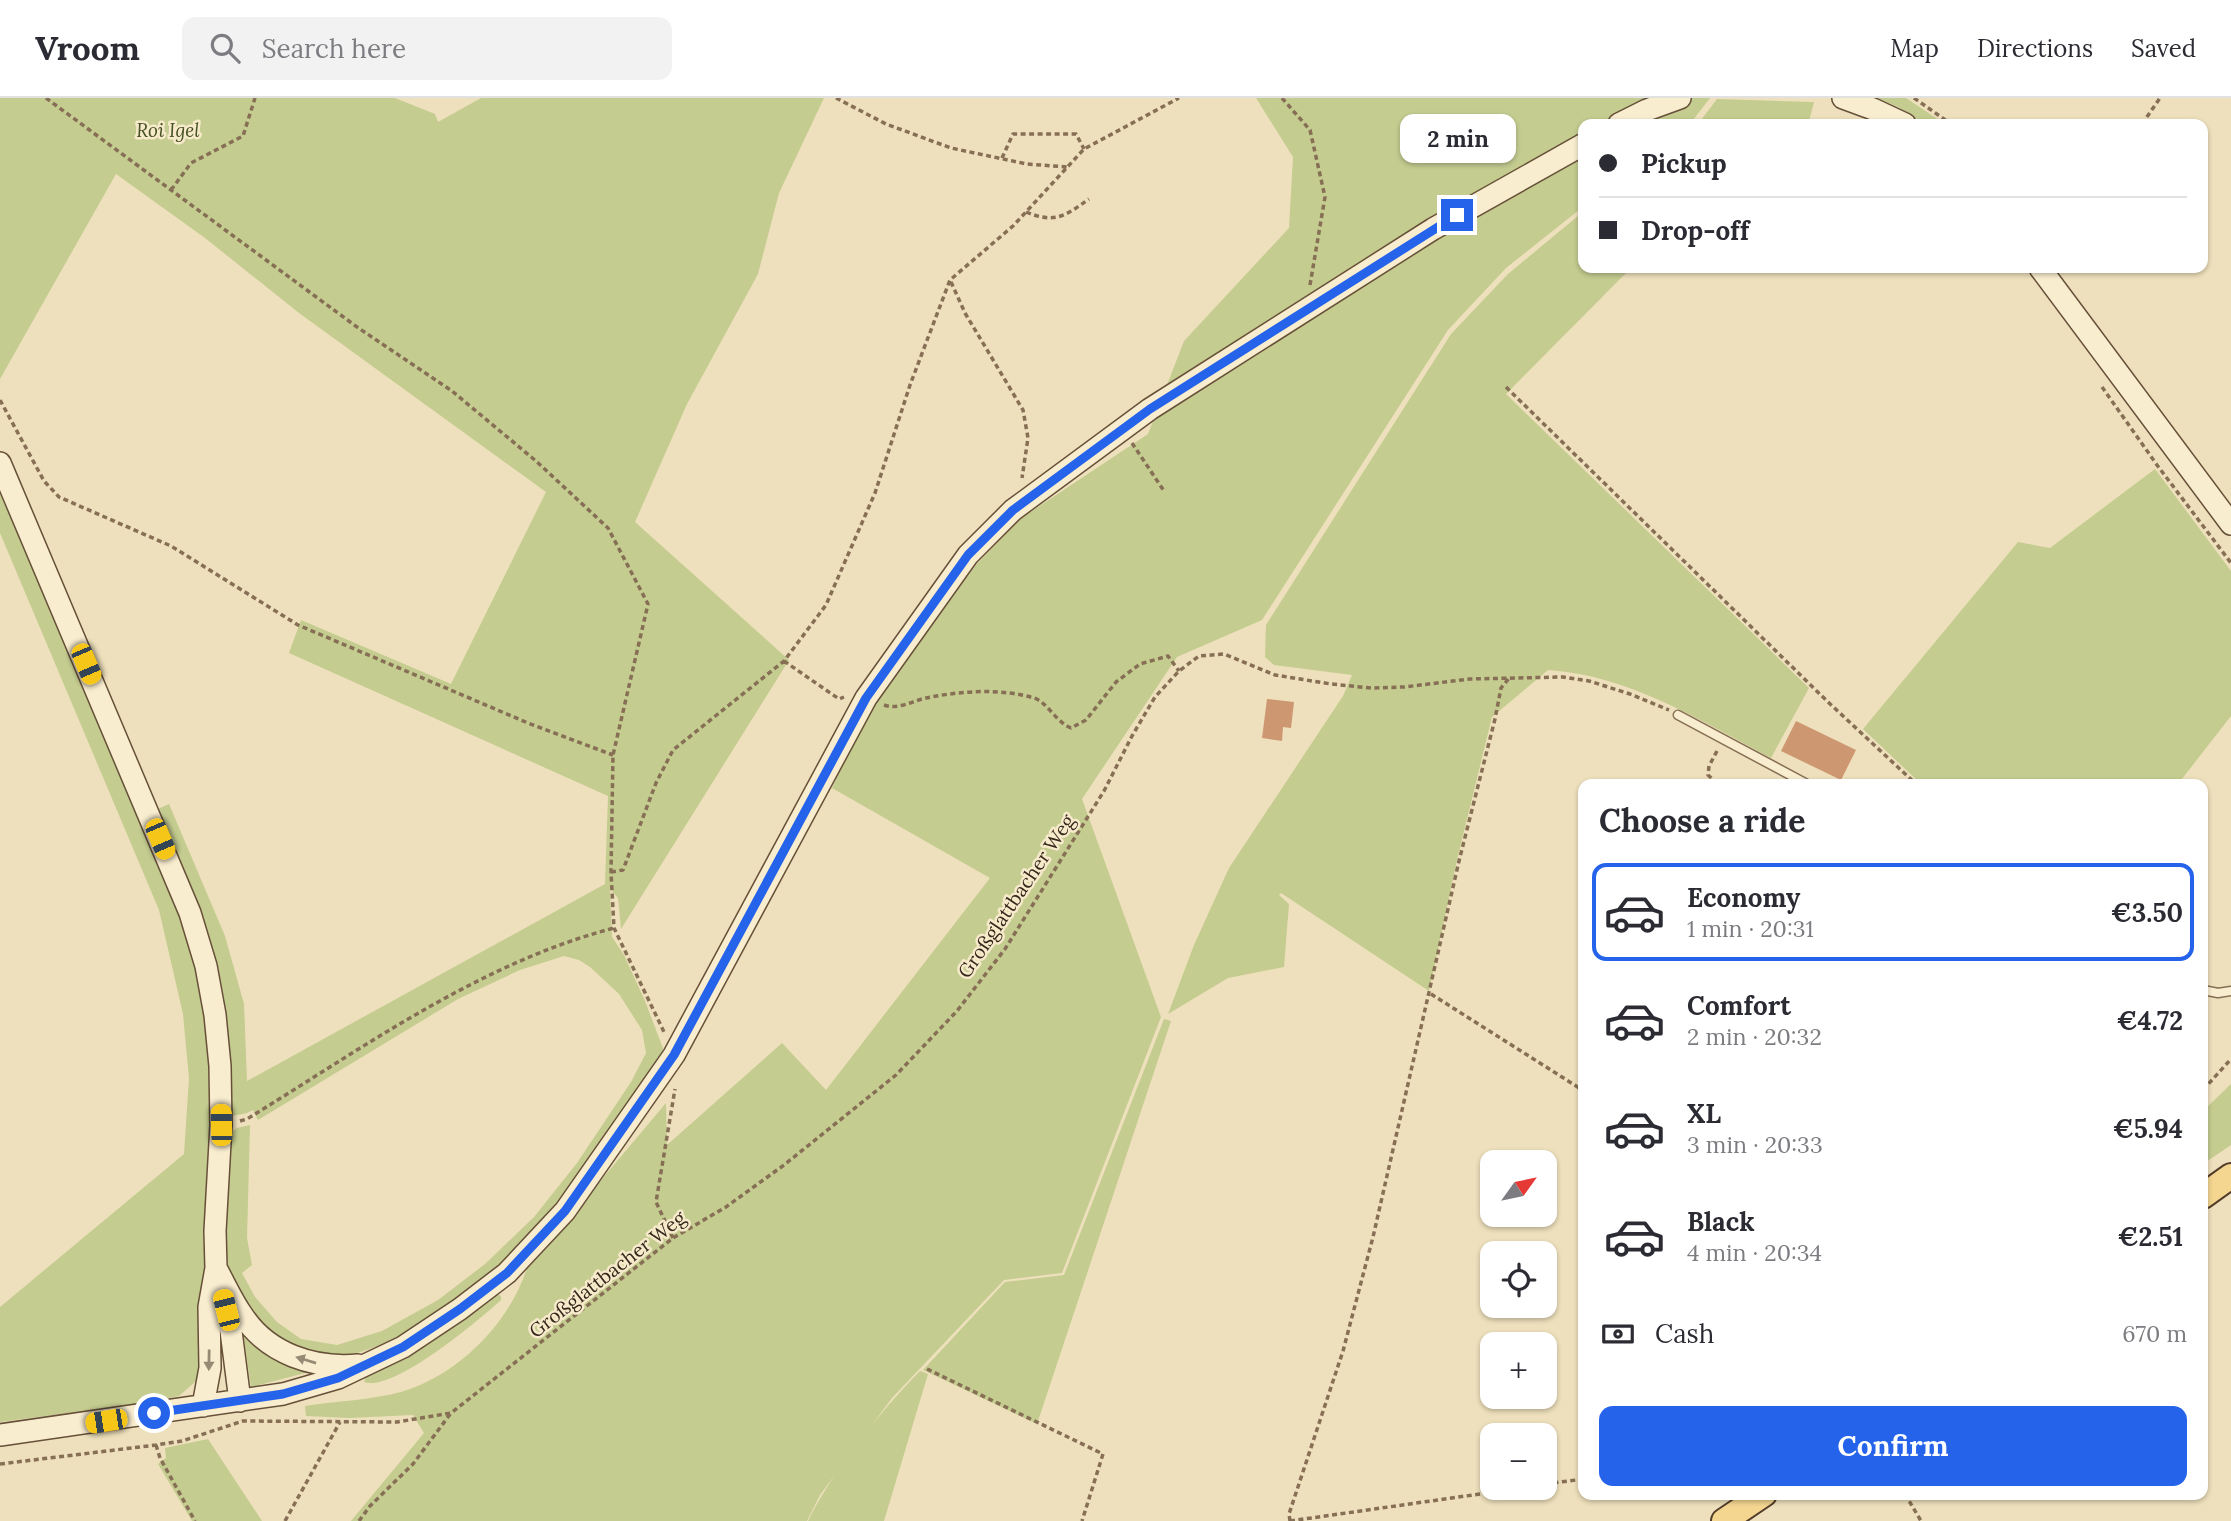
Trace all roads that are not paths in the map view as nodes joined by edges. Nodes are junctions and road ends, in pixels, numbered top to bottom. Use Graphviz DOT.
graph roads {
  1 [pos="1680,98"];
  2 [pos="1843,98"];
  3 [pos="1629,119"];
  4 [pos="1894,119"];
  5 [pos="1578,147"];
  6 [pos="2044,273"];
  7 [pos="0,463"];
  8 [pos="2231,524"];
  9 [pos="1678,715"];
  10 [pos="1798,779"];
  11 [pos="2208,991"];
  12 [pos="2231,991"];
  13 [pos="2231,1177"];
  14 [pos="2208,1193"];
  15 [pos="216,1268"];
  16 [pos="373,1363"];
  17 [pos="203,1406"];
  18 [pos="242,1411"];
  19 [pos="0,1435"];
  20 [pos="1755,1500"];
  21 [pos="1724,1521"];
  1 -- 3 [label="main road"];
  2 -- 4 [label="main road"];
  5 -- 16 [label="main road"];
  6 -- 8 [label="main road"];
  7 -- 15 [label="main road"];
  9 -- 10 [label="lane"];
  11 -- 12 [label="lane"];
  13 -- 14 [label="main road"];
  16 -- 15 [label="main road, one-way"];
  15 -- 17 [label="main road, one-way"];
  15 -- 18 [label="main road"];
  16 -- 18 [label="main road"];
  17 -- 18 [label="main road"];
  17 -- 19 [label="main road"];
  20 -- 21 [label="main road"];
}
